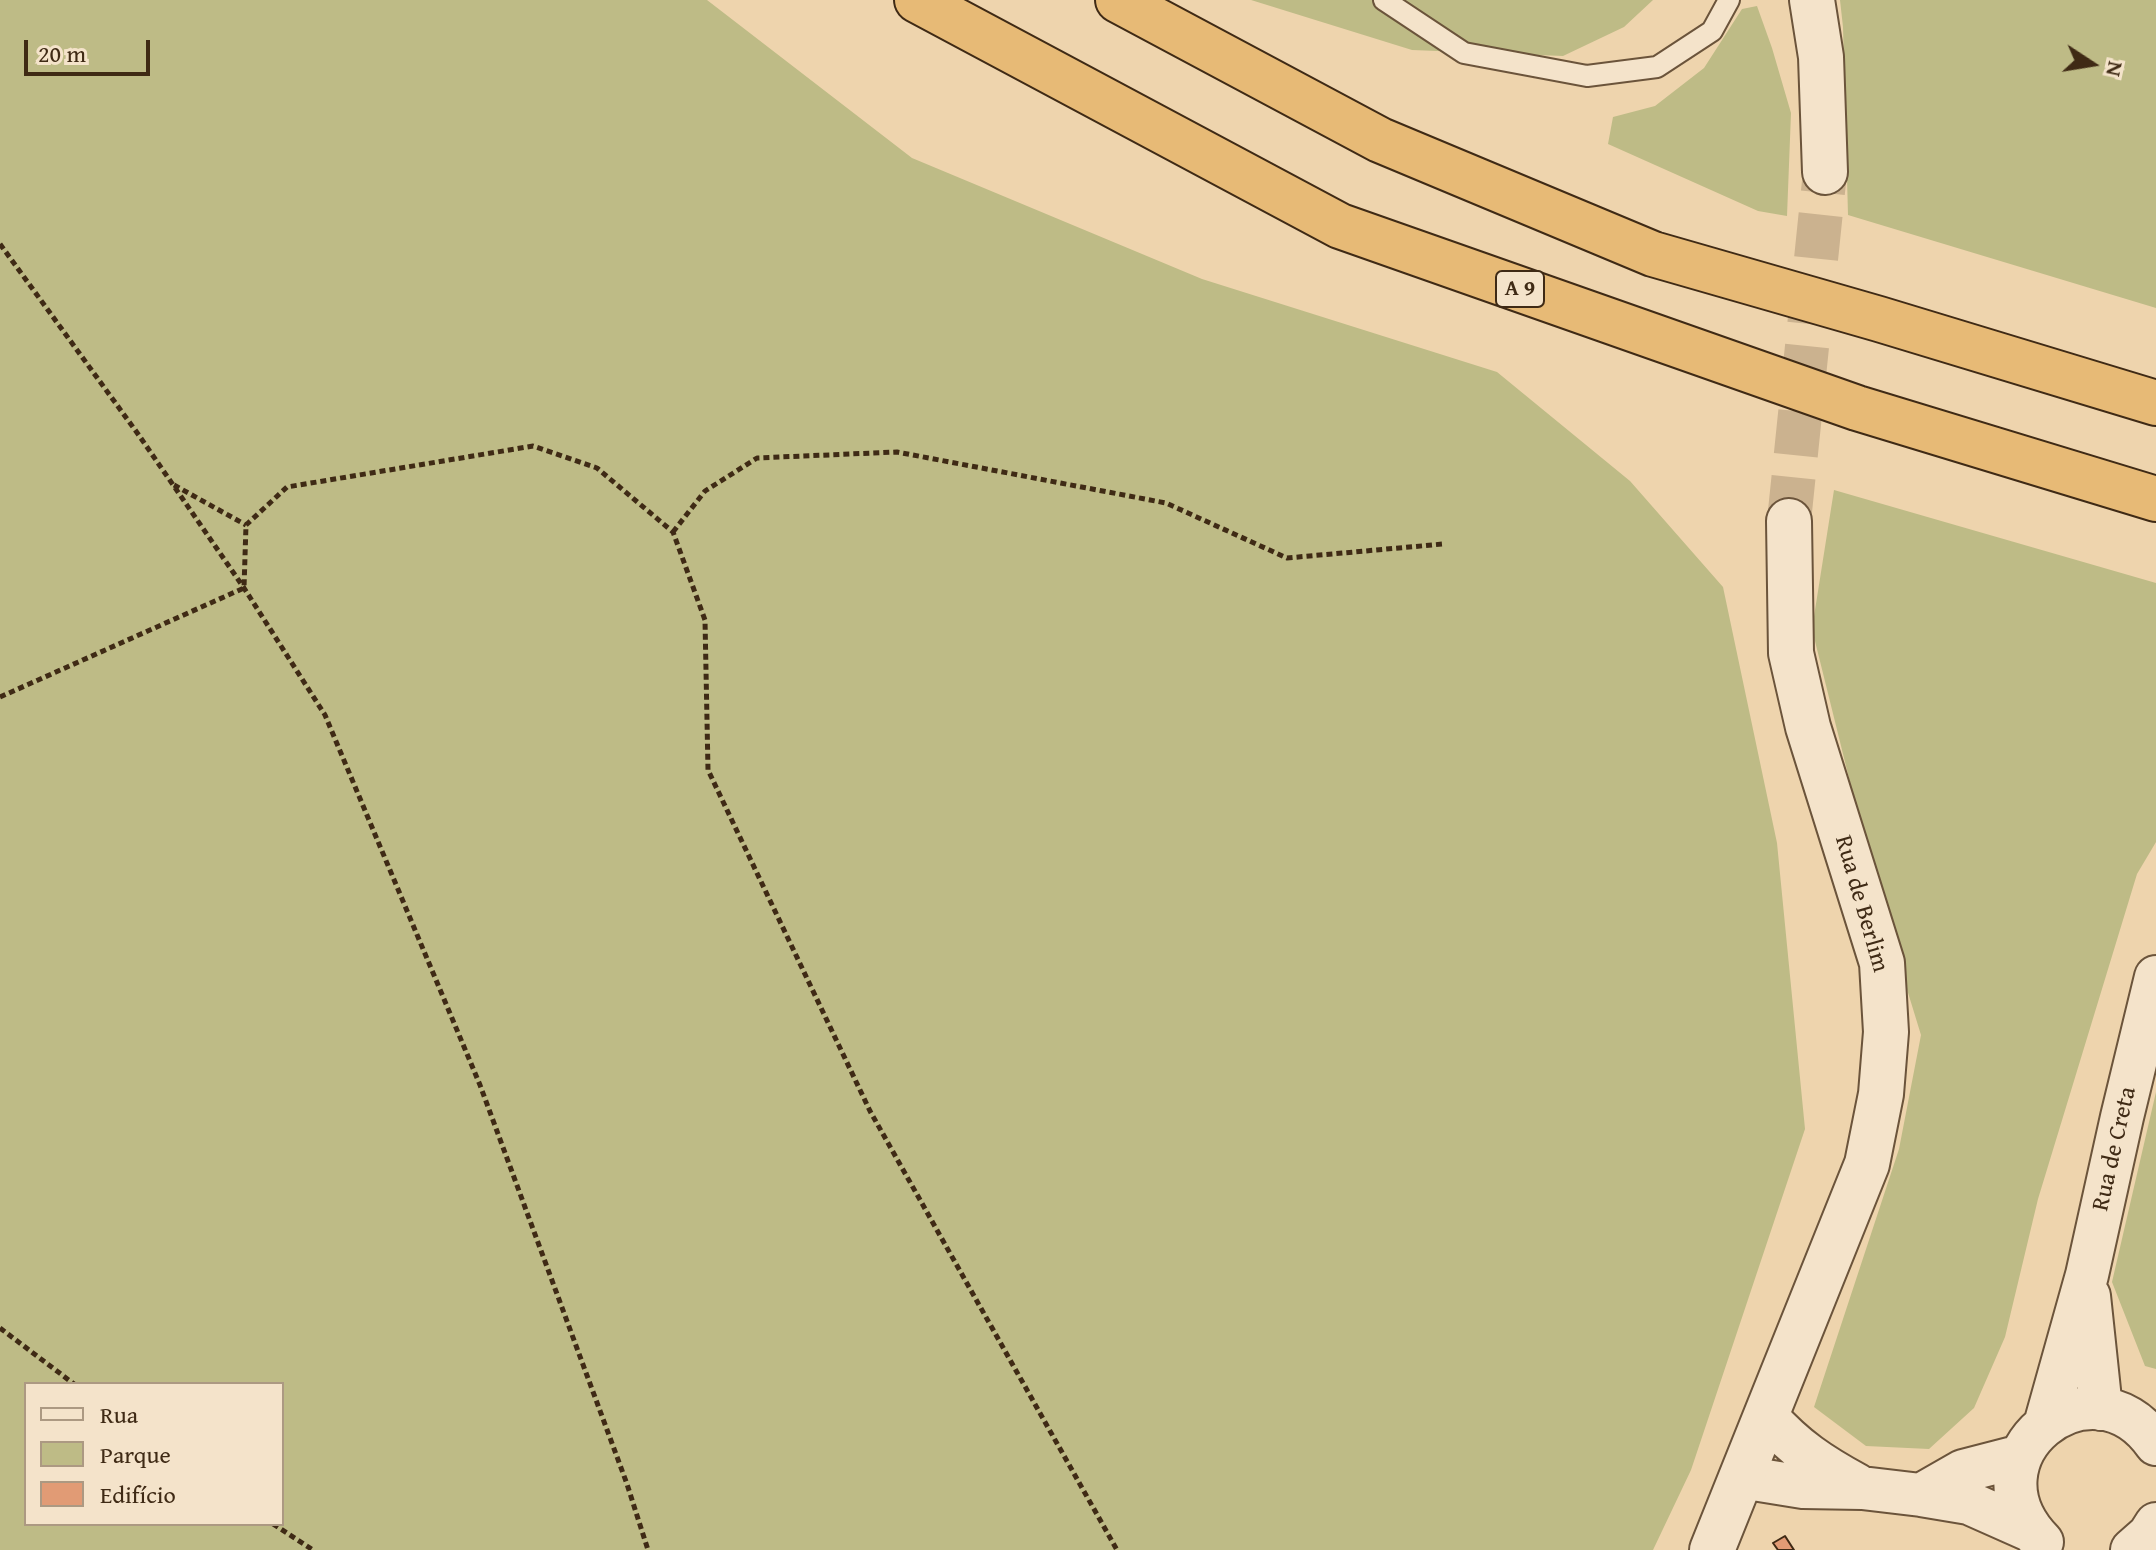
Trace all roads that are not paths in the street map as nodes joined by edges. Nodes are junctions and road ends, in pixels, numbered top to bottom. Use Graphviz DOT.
graph roads {
  1 [pos="917,0"];
  2 [pos="1118,0"];
  3 [pos="1384,0"];
  4 [pos="1729,0"];
  5 [pos="1812,0"];
  6 [pos="1825,172"];
  7 [pos="2156,403"];
  8 [pos="2156,499"];
  9 [pos="1789,521"];
  10 [pos="2156,977"];
  11 [pos="2087,1275"];
  12 [pos="2101,1409"];
  13 [pos="1767,1417"];
  14 [pos="2153,1435"];
  15 [pos="2033,1440"];
  16 [pos="1741,1477"];
  17 [pos="1862,1488"];
  18 [pos="1921,1495"];
  19 [pos="2156,1524"];
  20 [pos="2042,1541"];
  21 [pos="1712,1550"];
  22 [pos="2132,1550"];
  1 -- 8 [label="highway, A 9"];
  2 -- 7 [label="highway"];
  3 -- 4 [label="lane"];
  5 -- 6 [label="street"];
  9 -- 13 [label="street, Rua de Berlim"];
  10 -- 11 [label="street, Rua de Creta"];
  11 -- 12 [label="street, Rua de Creta"];
  11 -- 15 [label="street, Rua de Creta"];
  12 -- 14 [label="street"];
  12 -- 15 [label="street"];
  13 -- 16 [label="street, Rua de Berlim"];
  13 -- 17 [label="street"];
  15 -- 18 [label="street"];
  15 -- 20 [label="street, Rua de Creta"];
  16 -- 17 [label="street"];
  16 -- 21 [label="street, Rua de Berlim"];
  17 -- 18 [label="street"];
  18 -- 20 [label="street"];
  19 -- 22 [label="street"];
}
